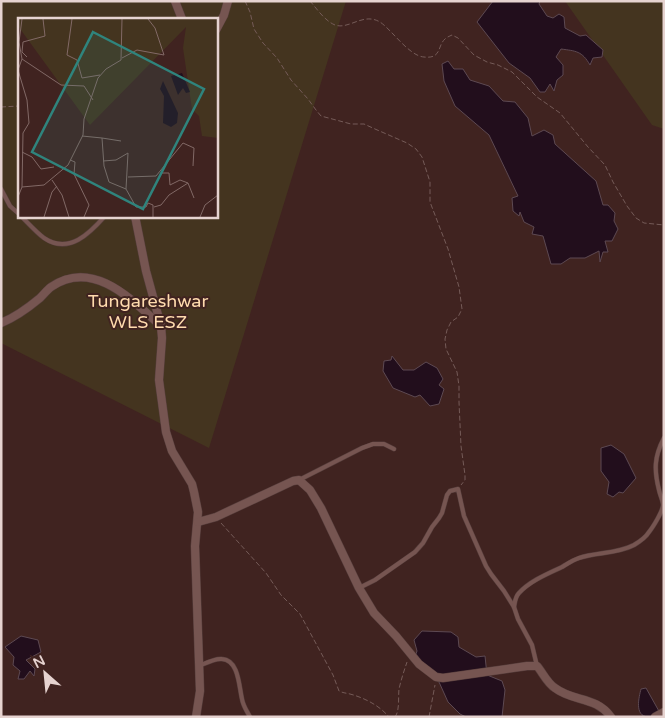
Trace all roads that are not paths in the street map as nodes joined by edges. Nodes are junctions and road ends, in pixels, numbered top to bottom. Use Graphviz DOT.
graph roads {
  1 [pos="175,1"];
  2 [pos="228,1"];
  3 [pos="182,18"];
  4 [pos="218,26"];
  5 [pos="1,189"];
  6 [pos="18,213"];
  7 [pos="23,218"];
  8 [pos="103,218"];
  9 [pos="134,218"];
  10 [pos="1,323"];
  11 [pos="161,326"];
  12 [pos="664,438"];
  13 [pos="394,449"];
  14 [pos="299,480"];
  15 [pos="664,505"];
  16 [pos="198,522"];
  17 [pos="359,588"];
  18 [pos="514,607"];
  19 [pos="199,666"];
  20 [pos="537,666"];
  21 [pos="664,712"];
  22 [pos="196,717"];
  23 [pos="250,717"];
  24 [pos="612,717"];
  25 [pos="655,717"];
  1 -- 3 [label="street"];
  2 -- 4 [label="street"];
  5 -- 6 [label="lane"];
  7 -- 8 [label="lane"];
  9 -- 11 [label="street"];
  10 -- 11 [label="street"];
  11 -- 16 [label="street"];
  12 -- 15 [label="lane"];
  13 -- 14 [label="lane"];
  14 -- 16 [label="street"];
  14 -- 17 [label="street"];
  15 -- 18 [label="lane"];
  16 -- 19 [label="street"];
  17 -- 18 [label="lane"];
  17 -- 20 [label="street"];
  18 -- 20 [label="lane"];
  19 -- 22 [label="street"];
  19 -- 23 [label="lane"];
  20 -- 24 [label="street"];
  21 -- 25 [label="street"];
}
